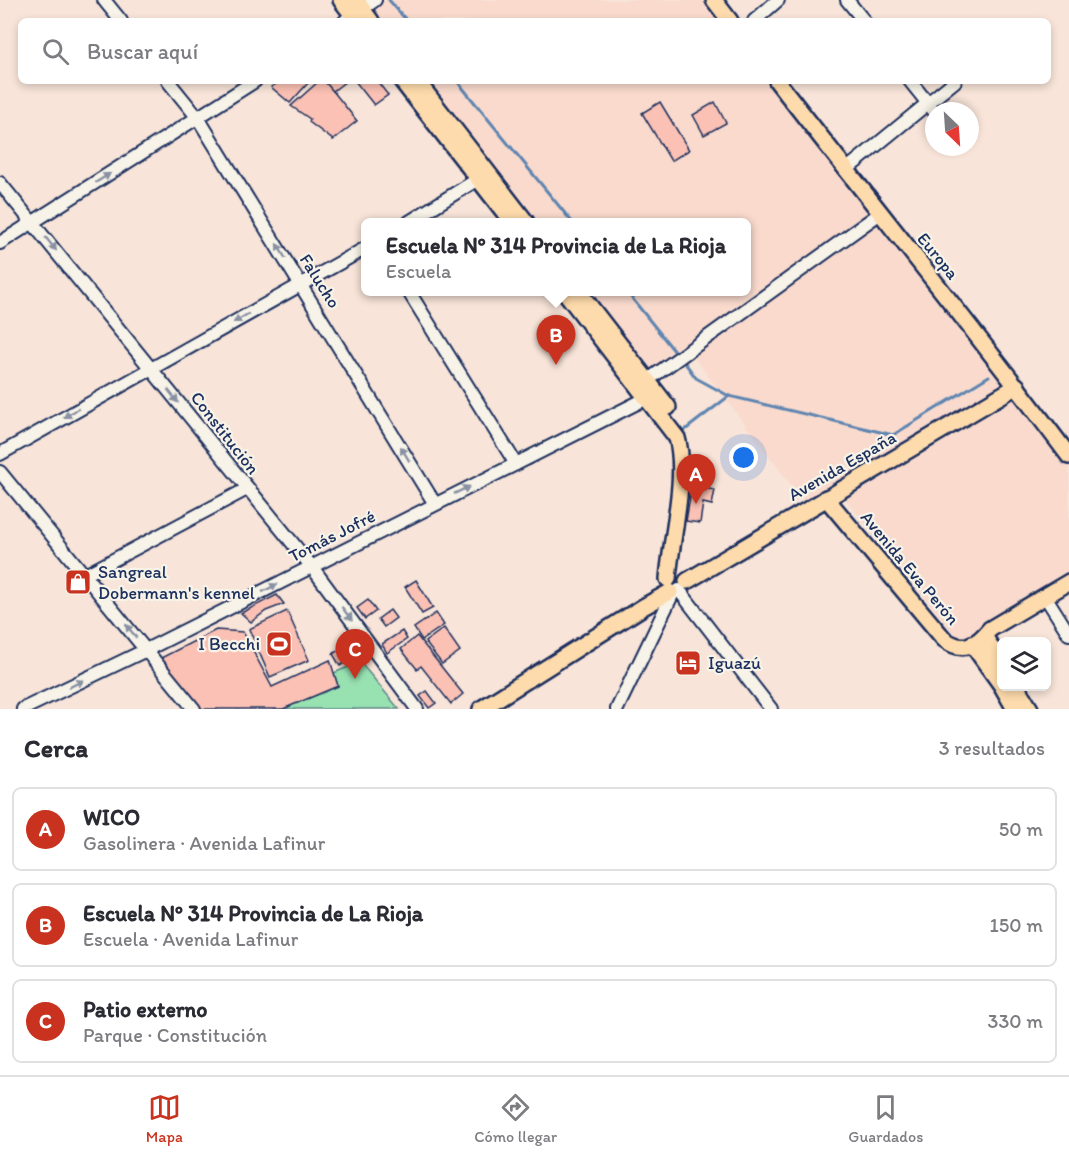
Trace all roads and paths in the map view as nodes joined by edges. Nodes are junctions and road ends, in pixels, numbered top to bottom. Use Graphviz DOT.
graph roads {
  1 [pos="104,0"];
  2 [pos="341,0"];
  3 [pos="375,0"];
  4 [pos="714,0"];
  5 [pos="778,0"];
  6 [pos="847,0"];
  7 [pos="357,15"];
  8 [pos="119,18"];
  9 [pos="728,18"];
  10 [pos="757,18"];
  11 [pos="862,18"];
  12 [pos="170,84"];
  13 [pos="250,84"];
  14 [pos="404,84"];
  15 [pos="419,84"];
  16 [pos="779,84"];
  17 [pos="912,84"];
  18 [pos="952,84"];
  19 [pos="927,102"];
  20 [pos="936,102"];
  21 [pos="925,111"];
  22 [pos="198,118"];
  23 [pos="846,170"];
  24 [pos="478,179"];
  25 [pos="0,183"];
  26 [pos="879,214"];
  27 [pos="415,218"];
  28 [pos="509,218"];
  29 [pos="523,218"];
  30 [pos="33,222"];
  31 [pos="0,243"];
  32 [pos="361,251"];
  33 [pos="301,283"];
  34 [pos="412,296"];
  35 [pos="569,296"];
  36 [pos="583,296"];
  37 [pos="151,368"];
  38 [pos="1017,386"];
  39 [pos="651,390"];
  40 [pos="0,454"];
  41 [pos="1069,456"];
  42 [pos="516,464"];
  43 [pos="0,472"];
  44 [pos="247,489"];
  45 [pos="826,498"];
  46 [pos="435,504"];
  47 [pos="312,567"];
  48 [pos="85,575"];
  49 [pos="1069,582"];
  50 [pos="674,585"];
  51 [pos="1069,590"];
  52 [pos="1047,599"];
  53 [pos="1069,634"];
  54 [pos="978,640"];
  55 [pos="146,650"];
  56 [pos="997,659"];
  57 [pos="997,676"];
  58 [pos="1005,691"];
  59 [pos="1019,691"];
  60 [pos="23,709"];
  61 [pos="194,709"];
  62 [pos="417,709"];
  63 [pos="481,709"];
  64 [pos="617,709"];
  65 [pos="771,709"];
  66 [pos="1015,709"];
  67 [pos="1030,709"];
  1 -- 8 [label="street"];
  2 -- 7 [label="main road"];
  3 -- 7 [label="street"];
  4 -- 9 [label="main road"];
  5 -- 10 [label="street"];
  6 -- 11 [label="street"];
  12 -- 22 [label="street, Falucho"];
  13 -- 22 [label="street"];
  14 -- 24 [label="main road"];
  15 -- 29 [label="main road"];
  16 -- 23 [label="main road, Europa"];
  17 -- 19 [label="street"];
  18 -- 20 [label="street"];
  21 -- 23 [label="street"];
  30 -- 22 [label="street, one-way"];
  33 -- 22 [label="street, Falucho, one-way"];
  23 -- 26 [label="main road, Europa"];
  24 -- 27 [label="street"];
  24 -- 28 [label="main road"];
  25 -- 30 [label="street, Constitución"];
  26 -- 38 [label="main road, Europa"];
  26 -- 39 [label="street, Tomás Jofré"];
  30 -- 31 [label="street"];
  30 -- 37 [label="street, Constitución, one-way"];
  32 -- 33 [label="street"];
  33 -- 37 [label="street, one-way"];
  46 -- 33 [label="street, Falucho, one-way"];
  34 -- 42 [label="street"];
  35 -- 39 [label="main road"];
  36 -- 39 [label="main road"];
  37 -- 40 [label="street, one-way"];
  37 -- 44 [label="street, Constitución, one-way"];
  38 -- 41 [label="main road, Europa"];
  38 -- 45 [label="main road, Avenida España"];
  39 -- 42 [label="street, Tomás Jofré"];
  39 -- 50 [label="main road"];
  46 -- 42 [label="street, Tomás Jofré, one-way"];
  43 -- 48 [label="street"];
  44 -- 47 [label="street, Constitución"];
  44 -- 48 [label="street"];
  45 -- 50 [label="main road, Avenida España"];
  45 -- 54 [label="main road, Avenida Eva Perón"];
  46 -- 47 [label="street, Tomás Jofré"];
  55 -- 47 [label="street, Tomás Jofré, one-way"];
  47 -- 62 [label="street, Constitución, one-way"];
  55 -- 48 [label="street, one-way"];
  49 -- 52 [label="main road"];
  50 -- 63 [label="main road, Avenida España"];
  50 -- 64 [label="street"];
  50 -- 65 [label="street"];
  51 -- 52 [label="main road"];
  52 -- 53 [label="street"];
  52 -- 54 [label="main road"];
  54 -- 56 [label="main road"];
  54 -- 57 [label="main road"];
  60 -- 55 [label="street, Tomás Jofré, one-way"];
  55 -- 61 [label="street"];
  58 -- 66 [label="main road"];
  59 -- 67 [label="main road"];
}
